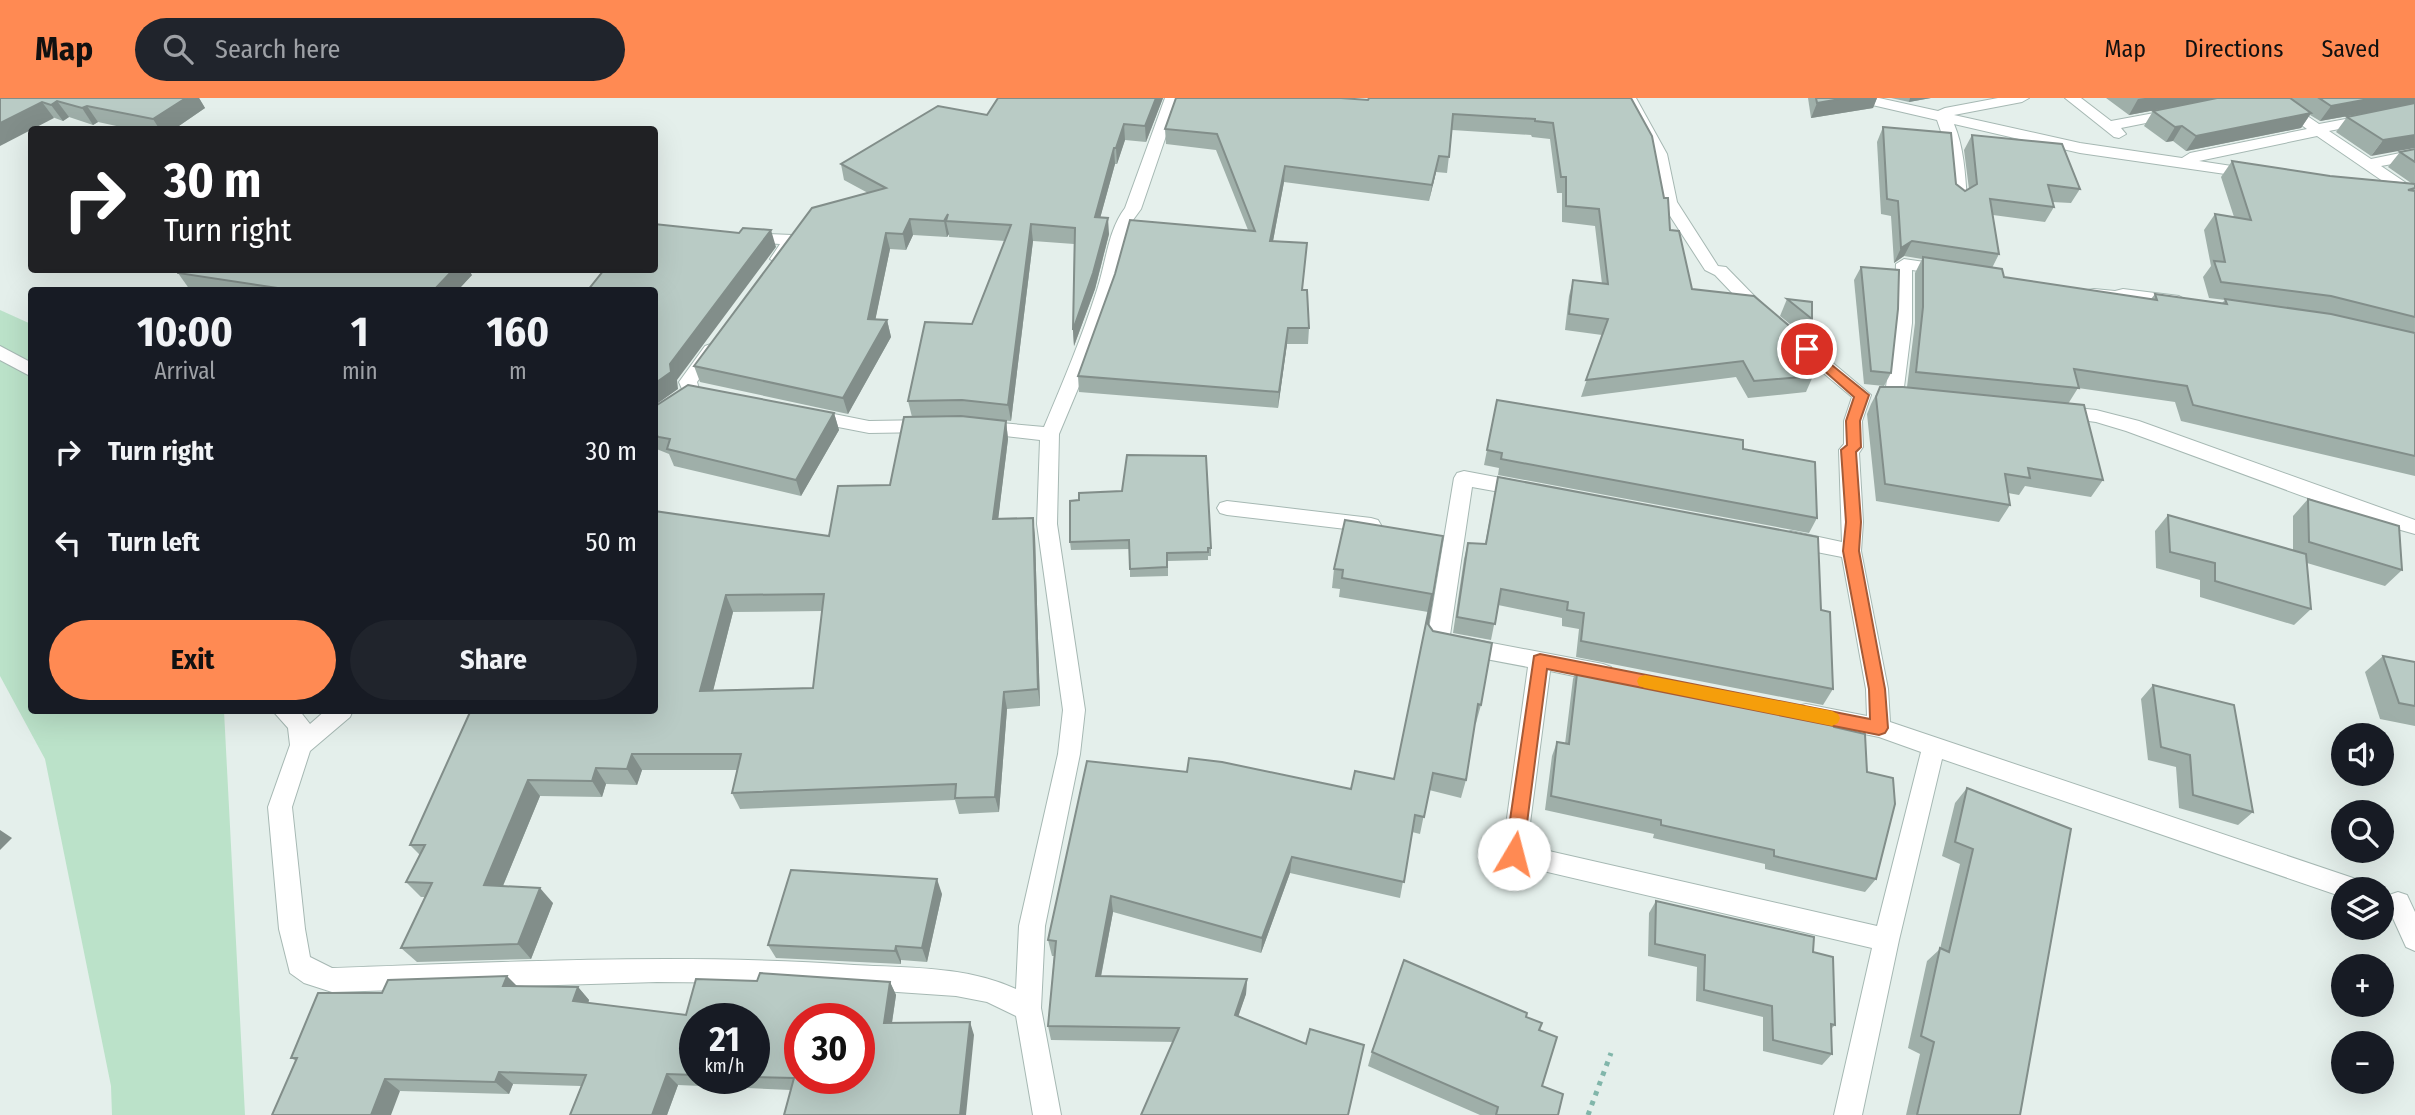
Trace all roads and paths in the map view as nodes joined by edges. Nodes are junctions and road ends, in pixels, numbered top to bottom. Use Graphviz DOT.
graph roads {
  1 [pos="1172,98"];
  2 [pos="1629,98"];
  3 [pos="1860,98"];
  4 [pos="2022,98"];
  5 [pos="2072,98"];
  6 [pos="2271,98"];
  7 [pos="2415,110"];
  8 [pos="2190,111"];
  9 [pos="1938,115"];
  10 [pos="2109,126"];
  11 [pos="2318,130"];
  12 [pos="2415,155"];
  13 [pos="2149,157"];
  14 [pos="2178,161"];
  15 [pos="2368,164"];
  16 [pos="2267,175"];
  17 [pos="2372,190"];
  18 [pos="2410,190"];
  19 [pos="1959,199"];
  20 [pos="729,237"];
  21 [pos="768,273"];
  22 [pos="1965,274"];
  23 [pos="2078,291"];
  24 [pos="2199,304"];
  25 [pos="720,338"];
  26 [pos="0,352"];
  27 [pos="28,369"];
  28 [pos="1862,395"];
  29 [pos="673,406"];
  30 [pos="2042,410"];
  31 [pos="787,411"];
  32 [pos="1050,434"];
  33 [pos="1544,493"];
  34 [pos="1227,508"];
  35 [pos="2415,527"];
  36 [pos="1392,529"];
  37 [pos="1429,535"];
  38 [pos="1771,536"];
  39 [pos="1453,539"];
  40 [pos="1851,551"];
  41 [pos="1540,661"];
  42 [pos="1622,677"];
  43 [pos="1784,709"];
  44 [pos="288,714"];
  45 [pos="337,714"];
  46 [pos="1879,728"];
  47 [pos="301,745"];
  48 [pos="1934,745"];
  49 [pos="2331,881"];
  50 [pos="2398,902"];
  51 [pos="2415,939"];
  52 [pos="1886,940"];
  53 [pos="1028,1008"];
  54 [pos="1611,1053"];
  55 [pos="1047,1115"];
  56 [pos="1588,1115"];
  57 [pos="1848,1115"];
  1 -- 32 [label="street"];
  2 -- 28 [label="street"];
  3 -- 9 [label="street"];
  4 -- 9 [label="street"];
  5 -- 10 [label="street"];
  6 -- 11 [label="street"];
  7 -- 11 [label="street"];
  8 -- 10 [label="street"];
  9 -- 13 [label="street"];
  9 -- 19 [label="street"];
  10 -- 13 [label="street"];
  11 -- 14 [label="street"];
  11 -- 15 [label="street"];
  12 -- 15 [label="street"];
  13 -- 14 [label="street"];
  14 -- 16 [label="street"];
  15 -- 18 [label="street"];
  17 -- 18 [label="street"];
  20 -- 21 [label="street"];
  22 -- 28 [label="street"];
  23 -- 24 [label="street"];
  25 -- 29 [label="street"];
  26 -- 27 [label="street"];
  28 -- 40 [label="street"];
  30 -- 35 [label="street"];
  31 -- 32 [label="street"];
  32 -- 53 [label="street"];
  33 -- 39 [label="street"];
  34 -- 36 [label="street"];
  37 -- 39 [label="street"];
  38 -- 40 [label="street"];
  39 -- 41 [label="street"];
  40 -- 46 [label="street"];
  41 -- 42 [label="street"];
  41 -- 52 [label="street"];
  43 -- 46 [label="street"];
  44 -- 47 [label="street"];
  45 -- 47 [label="street"];
  46 -- 48 [label="street"];
  47 -- 53 [label="street"];
  48 -- 49 [label="street"];
  48 -- 52 [label="street"];
  50 -- 51 [label="street"];
  52 -- 57 [label="street"];
  53 -- 55 [label="street"];
  54 -- 56 [label="path"];
}
